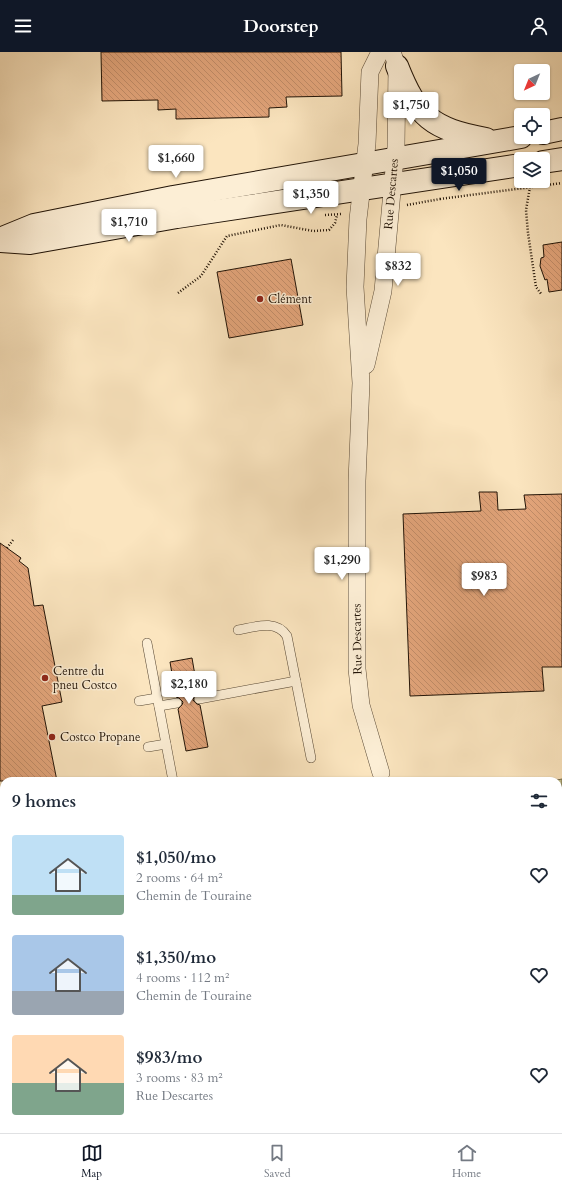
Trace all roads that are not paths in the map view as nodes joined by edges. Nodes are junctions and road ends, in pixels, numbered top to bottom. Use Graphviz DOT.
graph roads {
  1 [pos="380,52"];
  2 [pos="394,59"];
  3 [pos="562,129"];
  4 [pos="550,132"];
  5 [pos="514,138"];
  6 [pos="499,141"];
  7 [pos="562,159"];
  8 [pos="394,160"];
  9 [pos="550,161"];
  10 [pos="364,165"];
  11 [pos="514,166"];
  12 [pos="392,185"];
  13 [pos="361,190"];
  14 [pos="0,240"];
  15 [pos="361,383"];
  16 [pos="238,630"];
  17 [pos="147,643"];
  18 [pos="296,681"];
  19 [pos="199,699"];
  20 [pos="139,701"];
  21 [pos="158,702"];
  22 [pos="177,703"];
  23 [pos="166,744"];
  24 [pos="148,747"];
  25 [pos="311,758"];
  26 [pos="381,773"];
  27 [pos="171,777"];
  1 -- 10 [label="street, Rue Descartes"];
  2 -- 6 [label="street"];
  2 -- 8 [label="street, Rue Descartes"];
  3 -- 4 [label="street"];
  5 -- 6 [label="street"];
  6 -- 8 [label="street"];
  7 -- 9 [label="street"];
  8 -- 10 [label="street"];
  8 -- 12 [label="street, Rue Descartes"];
  10 -- 13 [label="street, Rue Descartes"];
  10 -- 14 [label="street"];
  11 -- 12 [label="street"];
  12 -- 13 [label="street"];
  12 -- 15 [label="street, Rue Descartes"];
  13 -- 14 [label="street"];
  13 -- 15 [label="street, Rue Descartes"];
  15 -- 26 [label="street, Rue Descartes"];
  16 -- 18 [label="lane"];
  17 -- 21 [label="lane"];
  18 -- 19 [label="lane"];
  18 -- 25 [label="lane"];
  20 -- 21 [label="lane"];
  21 -- 22 [label="lane"];
  21 -- 23 [label="lane"];
  23 -- 24 [label="lane"];
  23 -- 27 [label="lane"];
}
